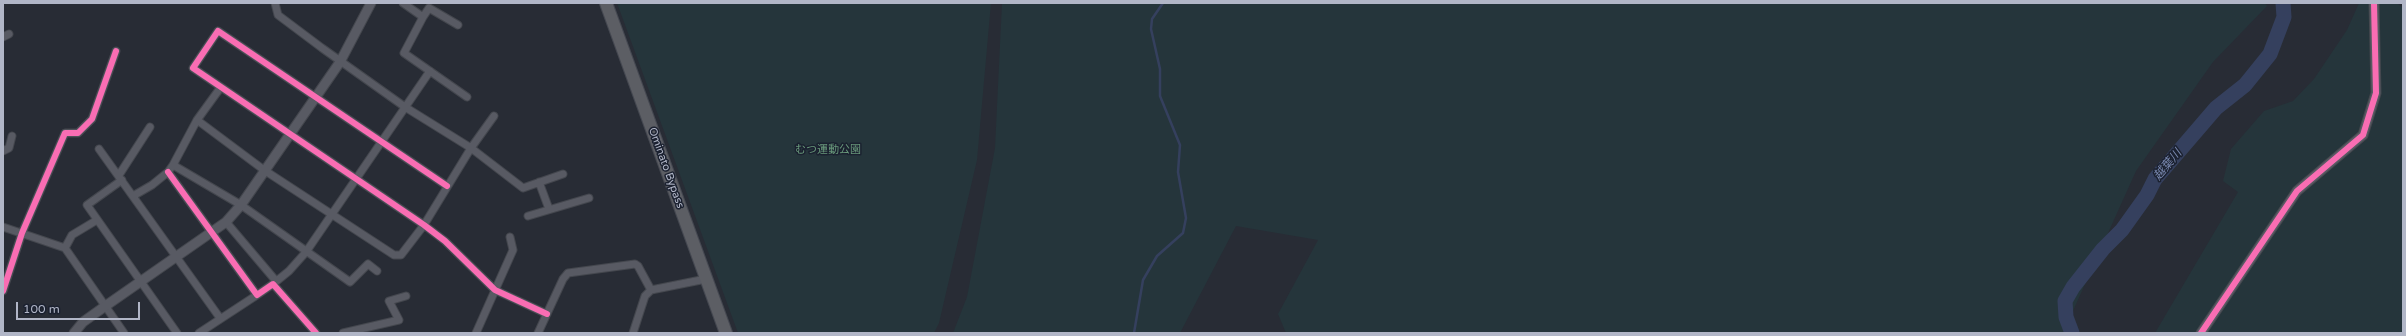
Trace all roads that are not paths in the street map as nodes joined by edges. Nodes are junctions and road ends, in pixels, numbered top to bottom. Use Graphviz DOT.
graph roads {
  1 [pos="275,3"];
  2 [pos="371,3"];
  3 [pos="402,3"];
  4 [pos="606,3"];
  5 [pos="2374,3"];
  6 [pos="423,17"];
  7 [pos="458,25"];
  8 [pos="116,51"];
  9 [pos="340,62"];
  10 [pos="430,72"];
  11 [pos="221,87"];
  12 [pos="467,96"];
  13 [pos="315,98"];
  14 [pos="405,107"];
  15 [pos="494,116"];
  16 [pos="197,120"];
  17 [pos="150,127"];
  18 [pos="290,134"];
  19 [pos="12,136"];
  20 [pos="382,141"];
  21 [pos="471,148"];
  22 [pos="99,149"];
  23 [pos="3,151"];
  24 [pos="172,165"];
  25 [pos="264,170"];
  26 [pos="168,172"];
  27 [pos="563,174"];
  28 [pos="120,177"];
  29 [pos="356,180"];
  30 [pos="539,182"];
  31 [pos="447,186"];
  32 [pos="133,196"];
  33 [pos="589,198"];
  34 [pos="241,205"];
  35 [pos="549,209"];
  36 [pos="332,215"];
  37 [pos="528,216"];
  38 [pos="97,220"];
  39 [pos="226,222"];
  40 [pos="424,225"];
  41 [pos="3,227"];
  42 [pos="212,232"];
  43 [pos="22,233"];
  44 [pos="510,237"];
  45 [pos="65,248"];
  46 [pos="306,252"];
  47 [pos="175,256"];
  48 [pos="377,271"];
  49 [pos="706,279"];
  50 [pos="140,281"];
  51 [pos="275,282"];
  52 [pos="495,290"];
  53 [pos="651,290"];
  54 [pos="4,291"];
  55 [pos="257,295"];
  56 [pos="406,296"];
  57 [pos="104,306"];
  58 [pos="547,314"];
  59 [pos="220,318"];
  60 [pos="74,333"];
  61 [pos="124,333"];
  62 [pos="177,333"];
  63 [pos="199,333"];
  64 [pos="316,333"];
  65 [pos="343,333"];
  66 [pos="476,333"];
  67 [pos="538,333"];
  68 [pos="633,333"];
  69 [pos="726,333"];
  70 [pos="2201,333"];
  1 -- 9 [label="street"];
  2 -- 9 [label="street"];
  3 -- 6 [label="street"];
  4 -- 49 [label="highway, Ominato Bypass"];
  5 -- 70 [label="street"];
  6 -- 7 [label="street"];
  6 -- 10 [label="street"];
  8 -- 43 [label="street"];
  9 -- 13 [label="street"];
  9 -- 14 [label="street"];
  10 -- 12 [label="street"];
  10 -- 14 [label="street"];
  11 -- 13 [label="street"];
  11 -- 16 [label="street"];
  11 -- 18 [label="street"];
  13 -- 18 [label="street"];
  13 -- 20 [label="street"];
  14 -- 20 [label="street"];
  14 -- 21 [label="street"];
  15 -- 21 [label="street"];
  16 -- 24 [label="street"];
  16 -- 25 [label="street"];
  17 -- 28 [label="street"];
  18 -- 25 [label="street"];
  18 -- 29 [label="street"];
  19 -- 23 [label="street"];
  20 -- 29 [label="street"];
  20 -- 31 [label="street"];
  21 -- 30 [label="street"];
  21 -- 31 [label="street"];
  22 -- 28 [label="street"];
  24 -- 26 [label="street"];
  24 -- 34 [label="street"];
  25 -- 34 [label="street"];
  25 -- 36 [label="street"];
  26 -- 32 [label="street"];
  26 -- 42 [label="street"];
  27 -- 30 [label="street"];
  28 -- 32 [label="street"];
  28 -- 38 [label="street"];
  29 -- 36 [label="street"];
  29 -- 40 [label="street"];
  30 -- 35 [label="street"];
  31 -- 40 [label="street"];
  32 -- 47 [label="street"];
  33 -- 35 [label="street"];
  34 -- 39 [label="street"];
  34 -- 46 [label="street"];
  35 -- 37 [label="street"];
  36 -- 40 [label="street"];
  36 -- 46 [label="street"];
  38 -- 45 [label="street"];
  38 -- 50 [label="street"];
  39 -- 42 [label="street"];
  39 -- 51 [label="street"];
  40 -- 52 [label="street"];
  41 -- 43 [label="street"];
  42 -- 47 [label="street"];
  42 -- 55 [label="street"];
  43 -- 45 [label="street"];
  43 -- 54 [label="street"];
  44 -- 52 [label="street"];
  45 -- 57 [label="street"];
  46 -- 48 [label="street"];
  46 -- 51 [label="street"];
  47 -- 50 [label="street"];
  47 -- 59 [label="street"];
  49 -- 53 [label="street"];
  49 -- 69 [label="highway, Ominato Bypass"];
  50 -- 57 [label="street"];
  50 -- 62 [label="street"];
  51 -- 55 [label="street"];
  51 -- 64 [label="street"];
  52 -- 58 [label="street"];
  52 -- 66 [label="street"];
  53 -- 58 [label="street"];
  53 -- 68 [label="street"];
  55 -- 59 [label="street"];
  56 -- 65 [label="street"];
  57 -- 60 [label="street"];
  57 -- 61 [label="street"];
  58 -- 67 [label="street"];
  59 -- 63 [label="street"];
}
